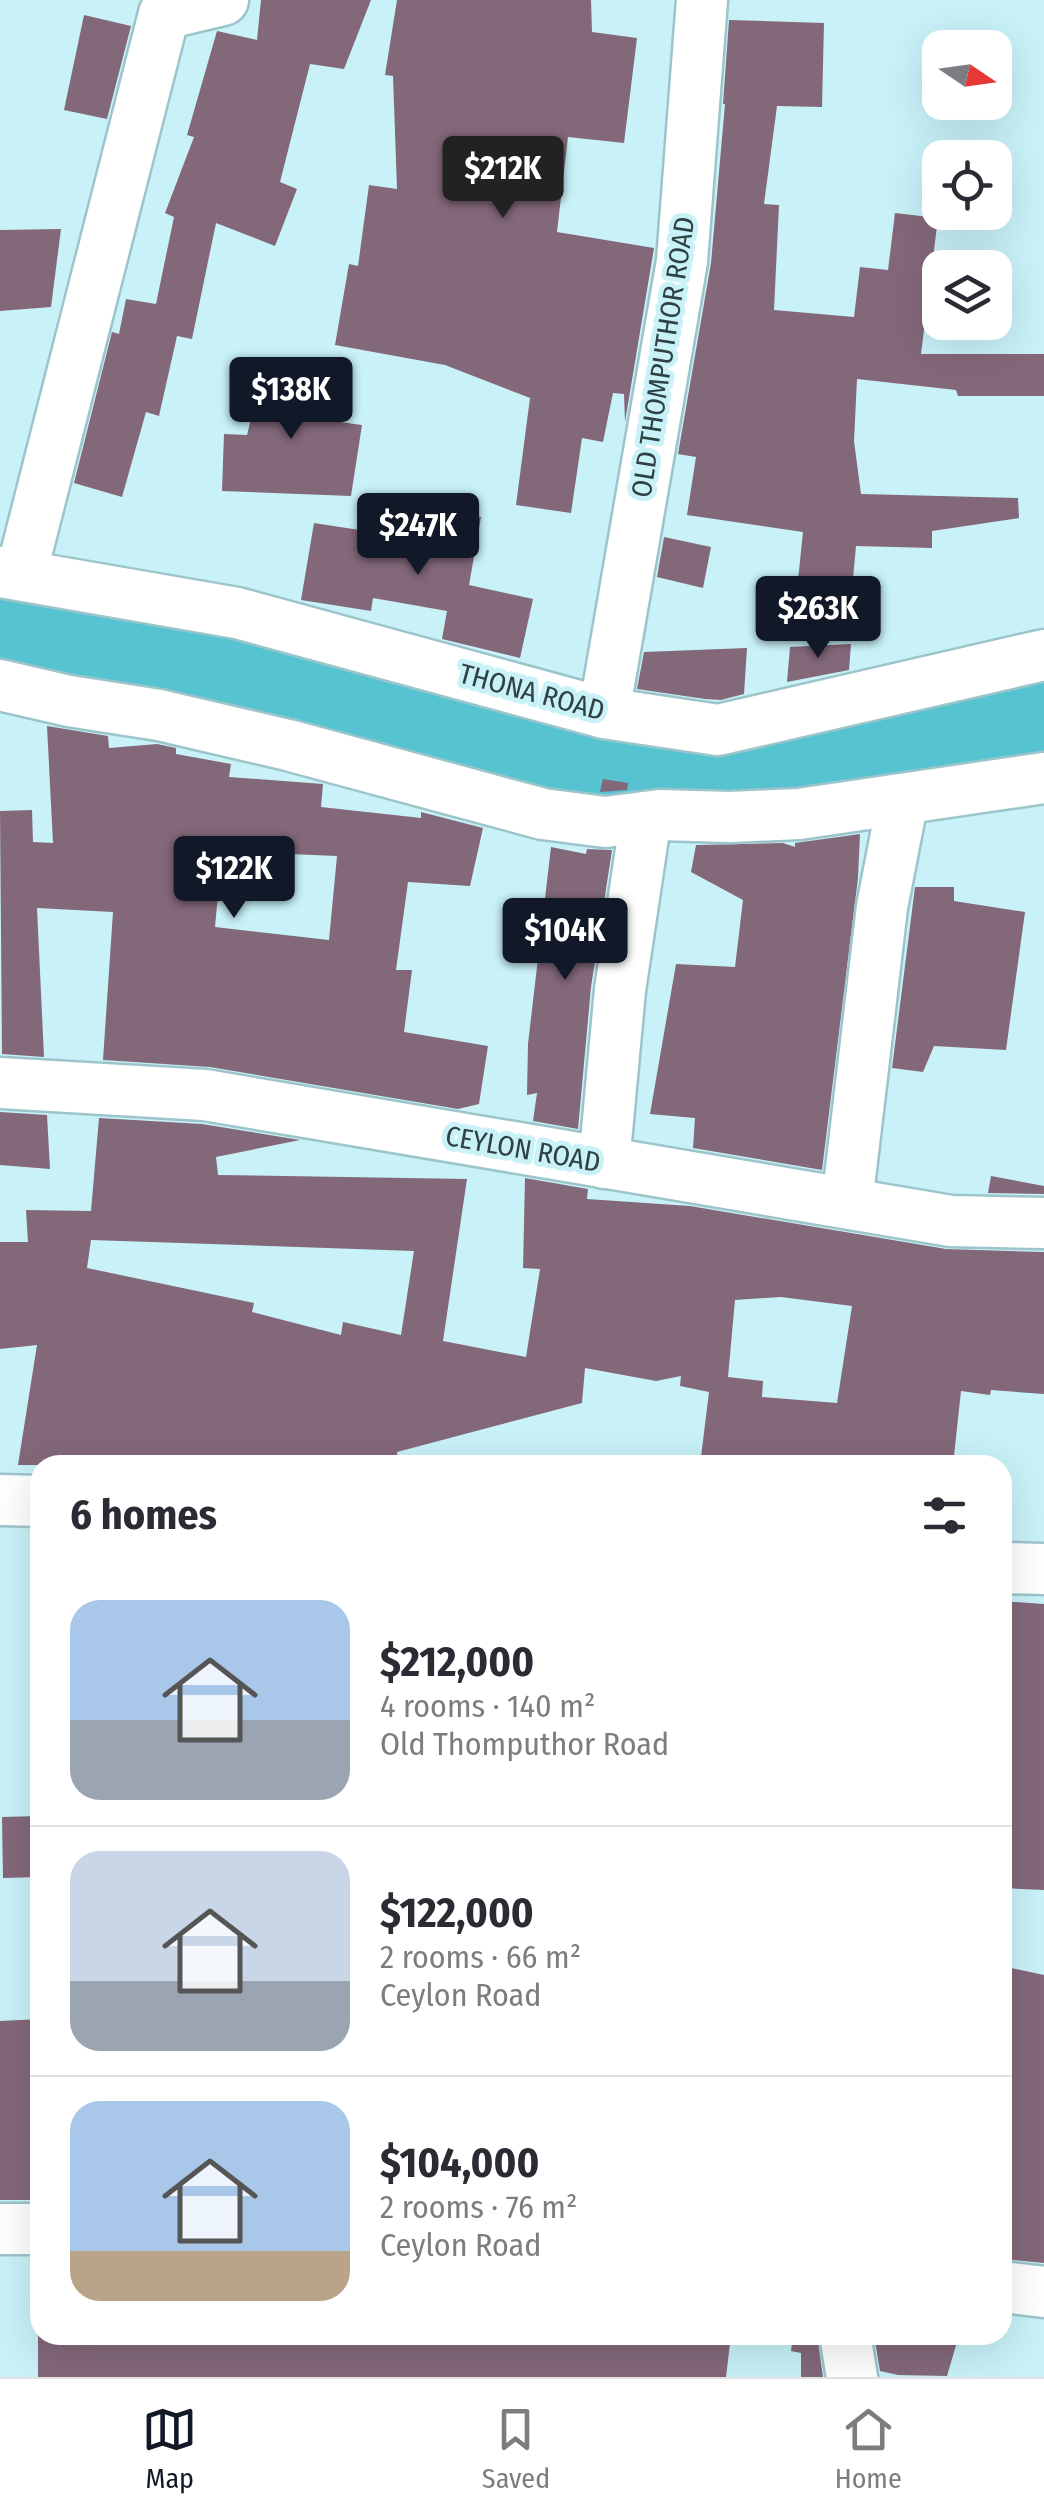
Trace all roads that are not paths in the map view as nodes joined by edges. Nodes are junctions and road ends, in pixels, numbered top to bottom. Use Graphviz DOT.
graph roads {
  1 [pos="223,0"];
  2 [pos="702,0"];
  3 [pos="10,572"];
  4 [pos="1044,655"];
  5 [pos="0,685"];
  6 [pos="604,712"];
  7 [pos="1044,778"];
  8 [pos="903,800"];
  9 [pos="646,817"];
  10 [pos="0,1083"];
  11 [pos="604,1162"];
  12 [pos="846,1203"];
  13 [pos="1044,1223"];
  14 [pos="0,1500"];
  15 [pos="30,1501"];
  16 [pos="1012,1568"];
  17 [pos="1044,1569"];
  18 [pos="0,2229"];
  19 [pos="30,2230"];
  20 [pos="1012,2287"];
  21 [pos="1044,2292"];
  22 [pos="847,2345"];
  23 [pos="852,2377"];
  1 -- 3 [label="street, THONA ROAD"];
  2 -- 6 [label="street, OLD THOMPUTHOR ROAD"];
  3 -- 6 [label="street, THONA ROAD"];
  4 -- 6 [label="street, THONA ROAD"];
  5 -- 9 [label="street"];
  7 -- 8 [label="street"];
  8 -- 9 [label="street"];
  8 -- 12 [label="street"];
  9 -- 11 [label="street"];
  10 -- 11 [label="street, CEYLON ROAD"];
  11 -- 12 [label="street, CEYLON ROAD"];
  12 -- 13 [label="street, CEYLON ROAD"];
  14 -- 15 [label="street"];
  16 -- 17 [label="street"];
  18 -- 19 [label="street"];
  20 -- 21 [label="street"];
  22 -- 23 [label="street"];
}
